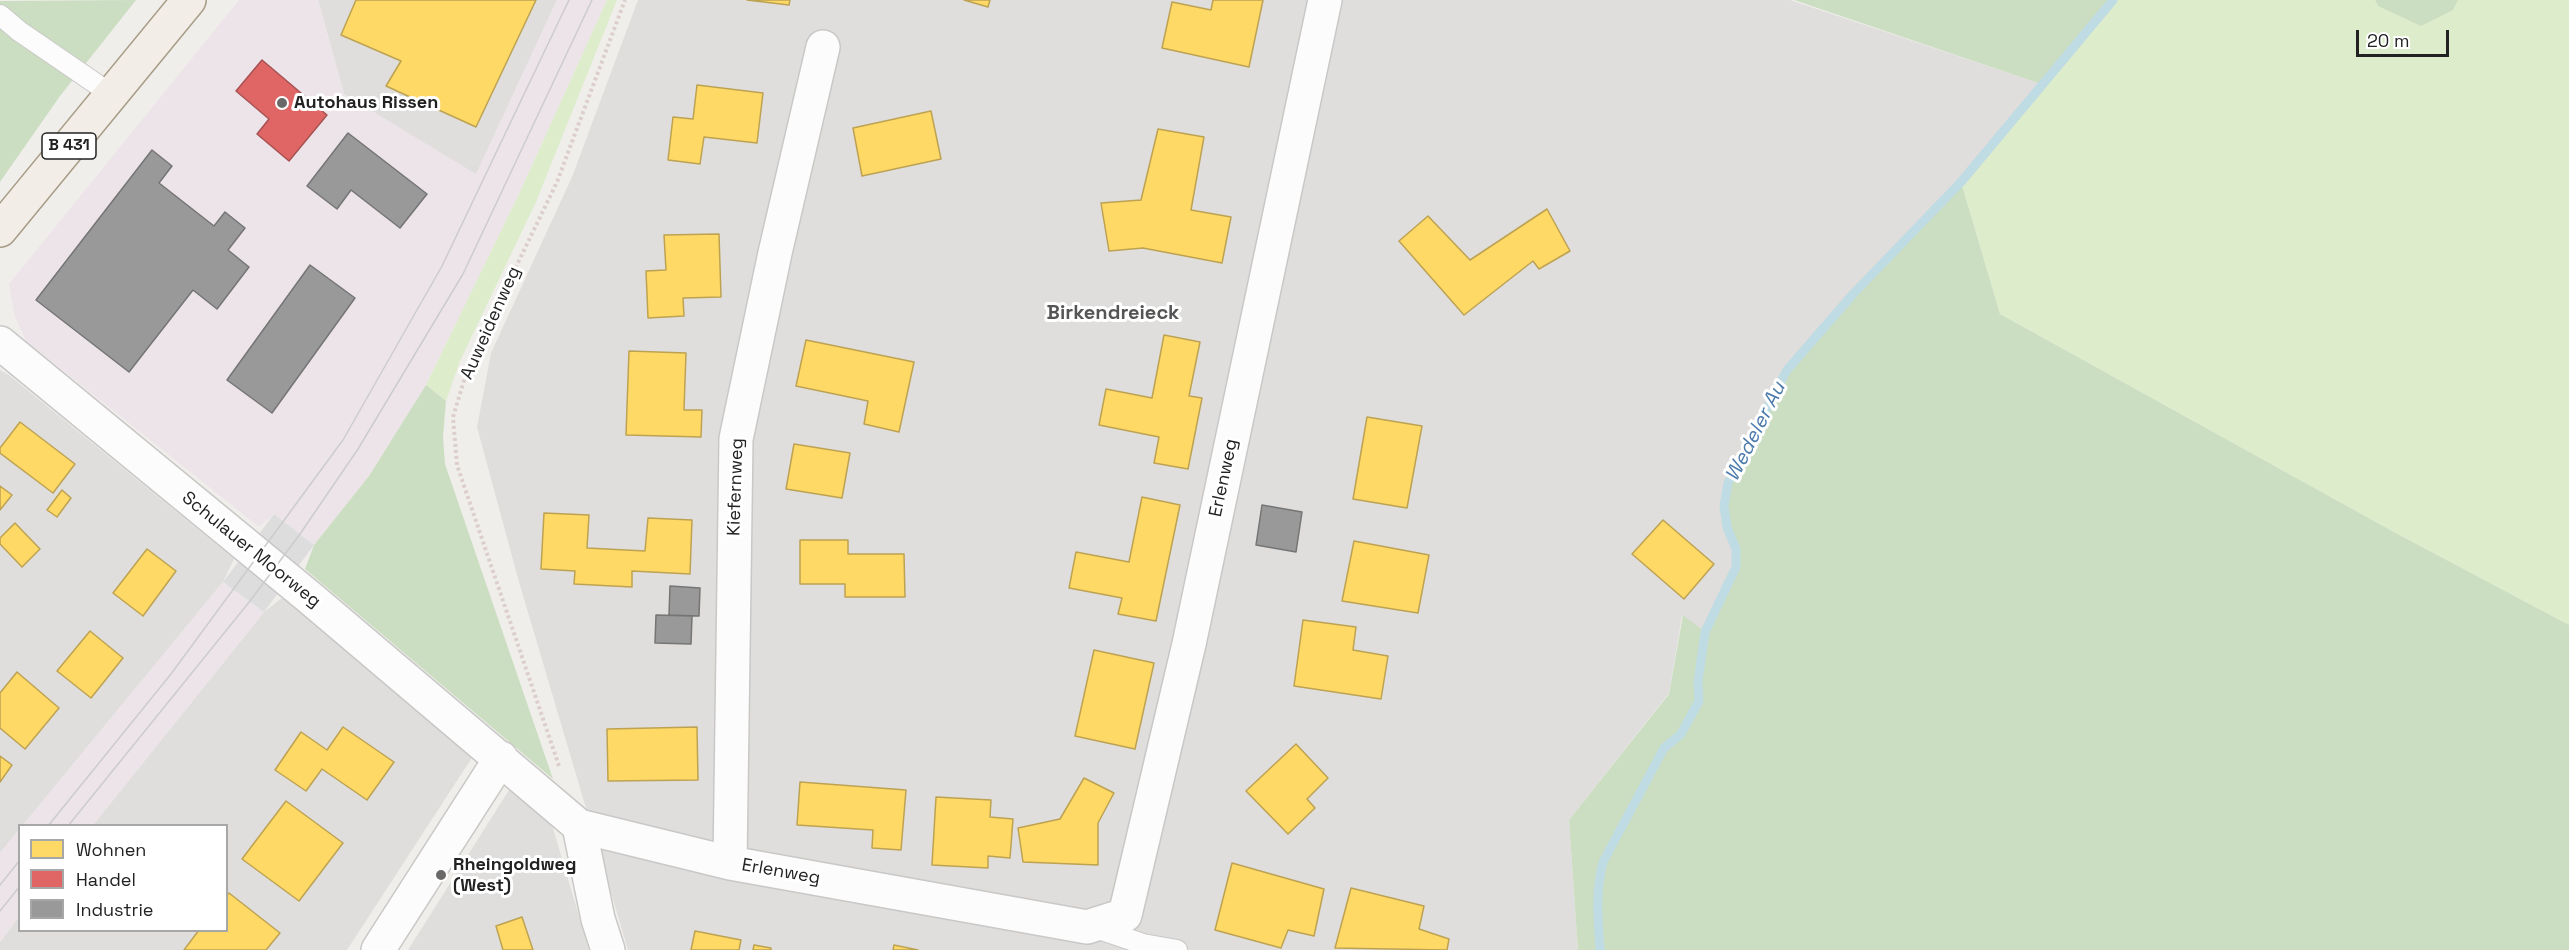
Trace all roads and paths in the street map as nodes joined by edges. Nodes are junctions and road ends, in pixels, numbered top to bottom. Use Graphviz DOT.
graph roads {
  1 [pos="189,0"];
  2 [pos="625,0"];
  3 [pos="1325,0"];
  4 [pos="0,15"];
  5 [pos="823,47"];
  6 [pos="111,94"];
  7 [pos="0,230"];
  8 [pos="0,343"];
  9 [pos="501,758"];
  10 [pos="560,770"];
  11 [pos="579,826"];
  12 [pos="730,863"];
  13 [pos="1090,934"];
  14 [pos="378,950"];
  15 [pos="608,950"];
  16 [pos="1177,950"];
  1 -- 6 [label="main road, B 431"];
  2 -- 10 [label="path, Auweidenweg"];
  3 -- 13 [label="street, Erlenweg"];
  4 -- 6 [label="lane"];
  5 -- 12 [label="street, Kiefernweg"];
  6 -- 7 [label="main road, B 431"];
  8 -- 9 [label="street, Schulauer Moorweg"];
  9 -- 11 [label="street, Erlenweg"];
  9 -- 14 [label="street"];
  11 -- 12 [label="street, Erlenweg"];
  11 -- 15 [label="street"];
  12 -- 13 [label="street, Erlenweg"];
  13 -- 16 [label="lane"];
}
